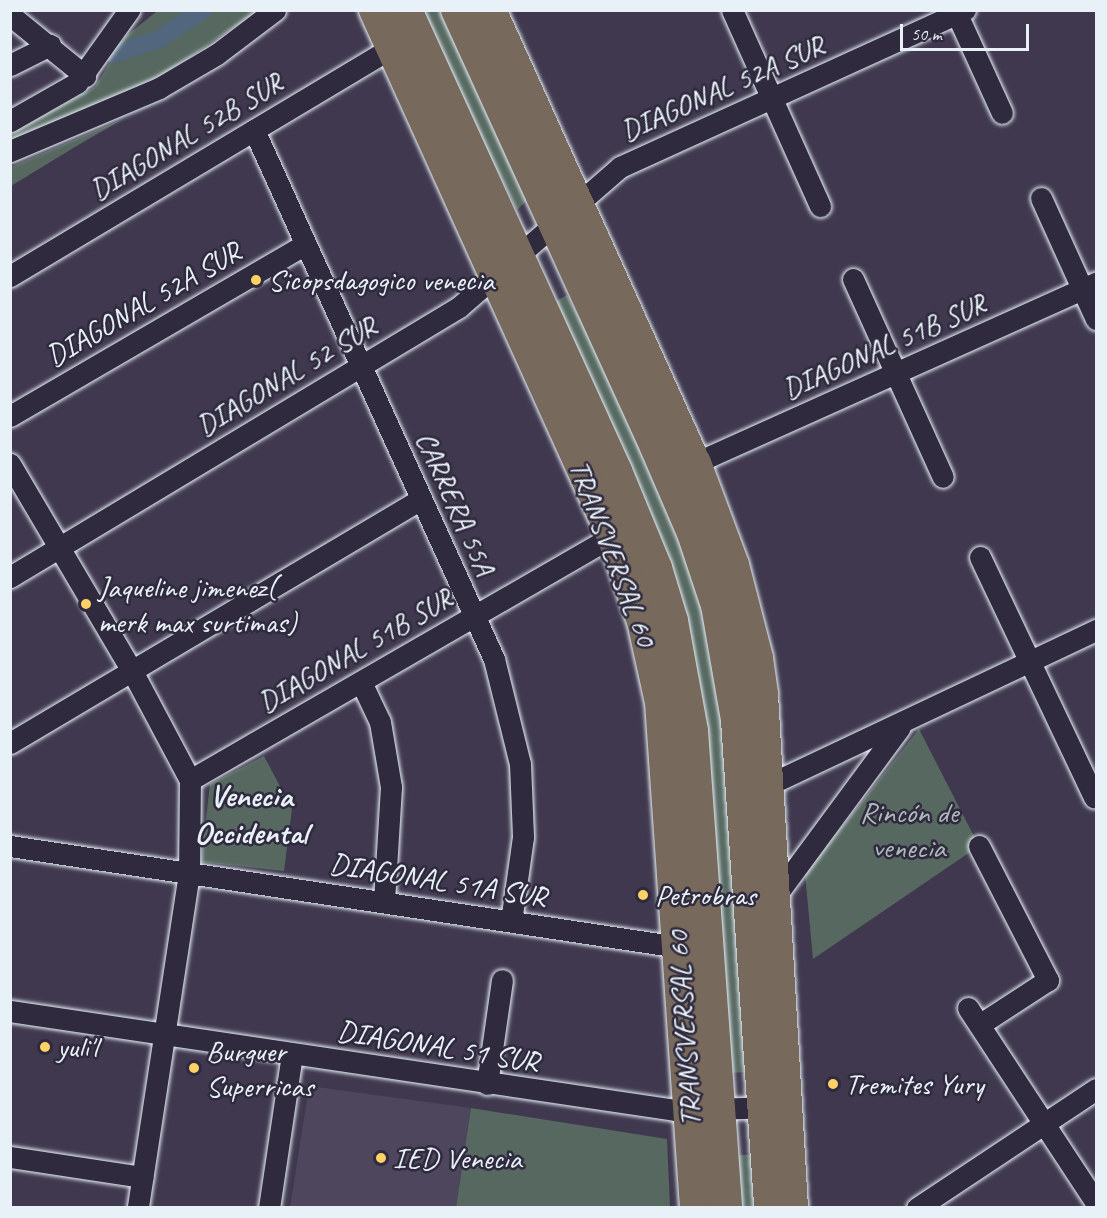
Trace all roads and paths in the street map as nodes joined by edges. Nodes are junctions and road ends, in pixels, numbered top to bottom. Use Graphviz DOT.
graph roads {
  1 [pos="129,10"];
  2 [pos="275,10"];
  3 [pos="375,10"];
  4 [pos="406,10"];
  5 [pos="732,10"];
  6 [pos="959,12"];
  7 [pos="10,15"];
  8 [pos="470,15"];
  9 [pos="50,45"];
  10 [pos="392,47"];
  11 [pos="427,56"];
  12 [pos="10,65"];
  13 [pos="85,76"];
  14 [pos="771,98"];
  15 [pos="1002,113"];
  16 [pos="10,121"];
  17 [pos="254,130"];
  18 [pos="432,137"];
  19 [pos="10,151"];
  20 [pos="1041,198"];
  21 [pos="820,206"];
  22 [pos="566,213"];
  23 [pos="306,244"];
  24 [pos="518,256"];
  25 [pos="10,276"];
  26 [pos="495,276"];
  27 [pos="853,279"];
  28 [pos="1090,286"];
  29 [pos="1096,319"];
  30 [pos="361,366"];
  31 [pos="896,373"];
  32 [pos="545,387"];
  33 [pos="10,416"];
  34 [pos="597,428"];
  35 [pos="695,463"];
  36 [pos="10,464"];
  37 [pos="943,477"];
  38 [pos="673,485"];
  39 [pos="421,499"];
  40 [pos="713,508"];
  41 [pos="614,536"];
  42 [pos="59,547"];
  43 [pos="981,556"];
  44 [pos="10,578"];
  45 [pos="474,616"];
  46 [pos="1096,630"];
  47 [pos="1030,662"];
  48 [pos="132,671"];
  49 [pos="361,682"];
  50 [pos="902,724"];
  51 [pos="10,743"];
  52 [pos="190,780"];
  53 [pos="768,785"];
  54 [pos="1094,797"];
  55 [pos="10,846"];
  56 [pos="979,846"];
  57 [pos="189,873"];
  58 [pos="384,902"];
  59 [pos="775,913"];
  60 [pos="511,921"];
  61 [pos="689,953"];
  62 [pos="755,956"];
  63 [pos="502,980"];
  64 [pos="10,1011"];
  65 [pos="164,1034"];
  66 [pos="292,1054"];
  67 [pos="487,1084"];
  68 [pos="1096,1089"];
  69 [pos="775,1107"];
  70 [pos="705,1110"];
  71 [pos="1044,1124"];
  72 [pos="10,1157"];
  73 [pos="143,1177"];
  74 [pos="1096,1203"];
  75 [pos="138,1208"];
  76 [pos="269,1208"];
  77 [pos="696,1208"];
  78 [pos="726,1208"];
  79 [pos="770,1208"];
  80 [pos="792,1208"];
  81 [pos="917,1208"];
  1 -- 13 [label="street"];
  2 -- 19 [label="street"];
  3 -- 10 [label="highway, TRANSVERSAL 60"];
  4 -- 11 [label="highway, TRANSVERSAL 60"];
  5 -- 14 [label="street"];
  6 -- 14 [label="street, DIAGONAL 52A SUR"];
  6 -- 15 [label="street"];
  7 -- 9 [label="street"];
  8 -- 22 [label="highway"];
  8 -- 22 [label="highway"];
  9 -- 12 [label="street"];
  9 -- 13 [label="street"];
  10 -- 17 [label="street, DIAGONAL 52B SUR"];
  10 -- 18 [label="highway, TRANSVERSAL 60"];
  11 -- 18 [label="highway"];
  11 -- 24 [label="highway, TRANSVERSAL 60"];
  13 -- 16 [label="street"];
  14 -- 21 [label="street"];
  14 -- 22 [label="street, DIAGONAL 52A SUR"];
  17 -- 23 [label="street, CARRERA 55A"];
  17 -- 25 [label="street, DIAGONAL 52B SUR"];
  18 -- 26 [label="highway, TRANSVERSAL 60"];
  20 -- 28 [label="street"];
  22 -- 24 [label="street, DIAGONAL 52 SUR"];
  22 -- 35 [label="highway"];
  22 -- 38 [label="highway"];
  23 -- 30 [label="street, CARRERA 55A"];
  23 -- 33 [label="street, DIAGONAL 52A SUR"];
  24 -- 26 [label="street, DIAGONAL 52 SUR"];
  24 -- 34 [label="highway, TRANSVERSAL 60"];
  26 -- 30 [label="street, DIAGONAL 52 SUR"];
  26 -- 32 [label="highway, TRANSVERSAL 60"];
  27 -- 31 [label="street"];
  28 -- 29 [label="street"];
  28 -- 31 [label="street, DIAGONAL 51B SUR"];
  30 -- 39 [label="street, CARRERA 55A"];
  30 -- 42 [label="street, DIAGONAL 52 SUR"];
  31 -- 35 [label="street, DIAGONAL 51B SUR"];
  31 -- 37 [label="street"];
  32 -- 34 [label="highway"];
  32 -- 41 [label="highway, TRANSVERSAL 60"];
  34 -- 61 [label="highway, TRANSVERSAL 60"];
  35 -- 40 [label="highway"];
  36 -- 42 [label="street"];
  38 -- 40 [label="highway"];
  38 -- 62 [label="highway"];
  39 -- 45 [label="street, CARRERA 55A"];
  39 -- 48 [label="street"];
  40 -- 53 [label="highway"];
  41 -- 45 [label="street, DIAGONAL 51B SUR"];
  41 -- 61 [label="highway, TRANSVERSAL 60"];
  42 -- 44 [label="street, DIAGONAL 52 SUR"];
  42 -- 48 [label="street"];
  43 -- 47 [label="street"];
  45 -- 49 [label="street, DIAGONAL 51B SUR"];
  45 -- 60 [label="street, CARRERA 55A"];
  46 -- 47 [label="street"];
  47 -- 50 [label="street"];
  47 -- 54 [label="street"];
  48 -- 51 [label="street"];
  48 -- 52 [label="street"];
  49 -- 52 [label="street, DIAGONAL 51B SUR"];
  49 -- 58 [label="street"];
  50 -- 53 [label="street"];
  50 -- 59 [label="street"];
  52 -- 57 [label="street"];
  53 -- 59 [label="highway"];
  55 -- 57 [label="street, DIAGONAL 51A SUR"];
  56 -- 71 [label="street"];
  57 -- 58 [label="street, DIAGONAL 51A SUR"];
  57 -- 65 [label="street"];
  58 -- 60 [label="street, DIAGONAL 51A SUR"];
  59 -- 62 [label="highway"];
  59 -- 69 [label="highway"];
  60 -- 61 [label="street, DIAGONAL 51A SUR"];
  61 -- 70 [label="highway, TRANSVERSAL 60"];
  62 -- 69 [label="highway"];
  63 -- 67 [label="street"];
  64 -- 65 [label="street, DIAGONAL 51 SUR"];
  65 -- 66 [label="street, DIAGONAL 51 SUR"];
  65 -- 73 [label="street"];
  66 -- 67 [label="street, DIAGONAL 51 SUR"];
  66 -- 76 [label="street"];
  67 -- 70 [label="street, DIAGONAL 51 SUR"];
  68 -- 71 [label="street"];
  69 -- 70 [label="street, DIAGONAL 51 SUR"];
  69 -- 79 [label="highway"];
  69 -- 80 [label="highway"];
  70 -- 77 [label="highway, TRANSVERSAL 60"];
  70 -- 78 [label="highway, TRANSVERSAL 60"];
  71 -- 74 [label="street"];
  71 -- 81 [label="street"];
  72 -- 73 [label="street"];
  73 -- 75 [label="street"];
}
